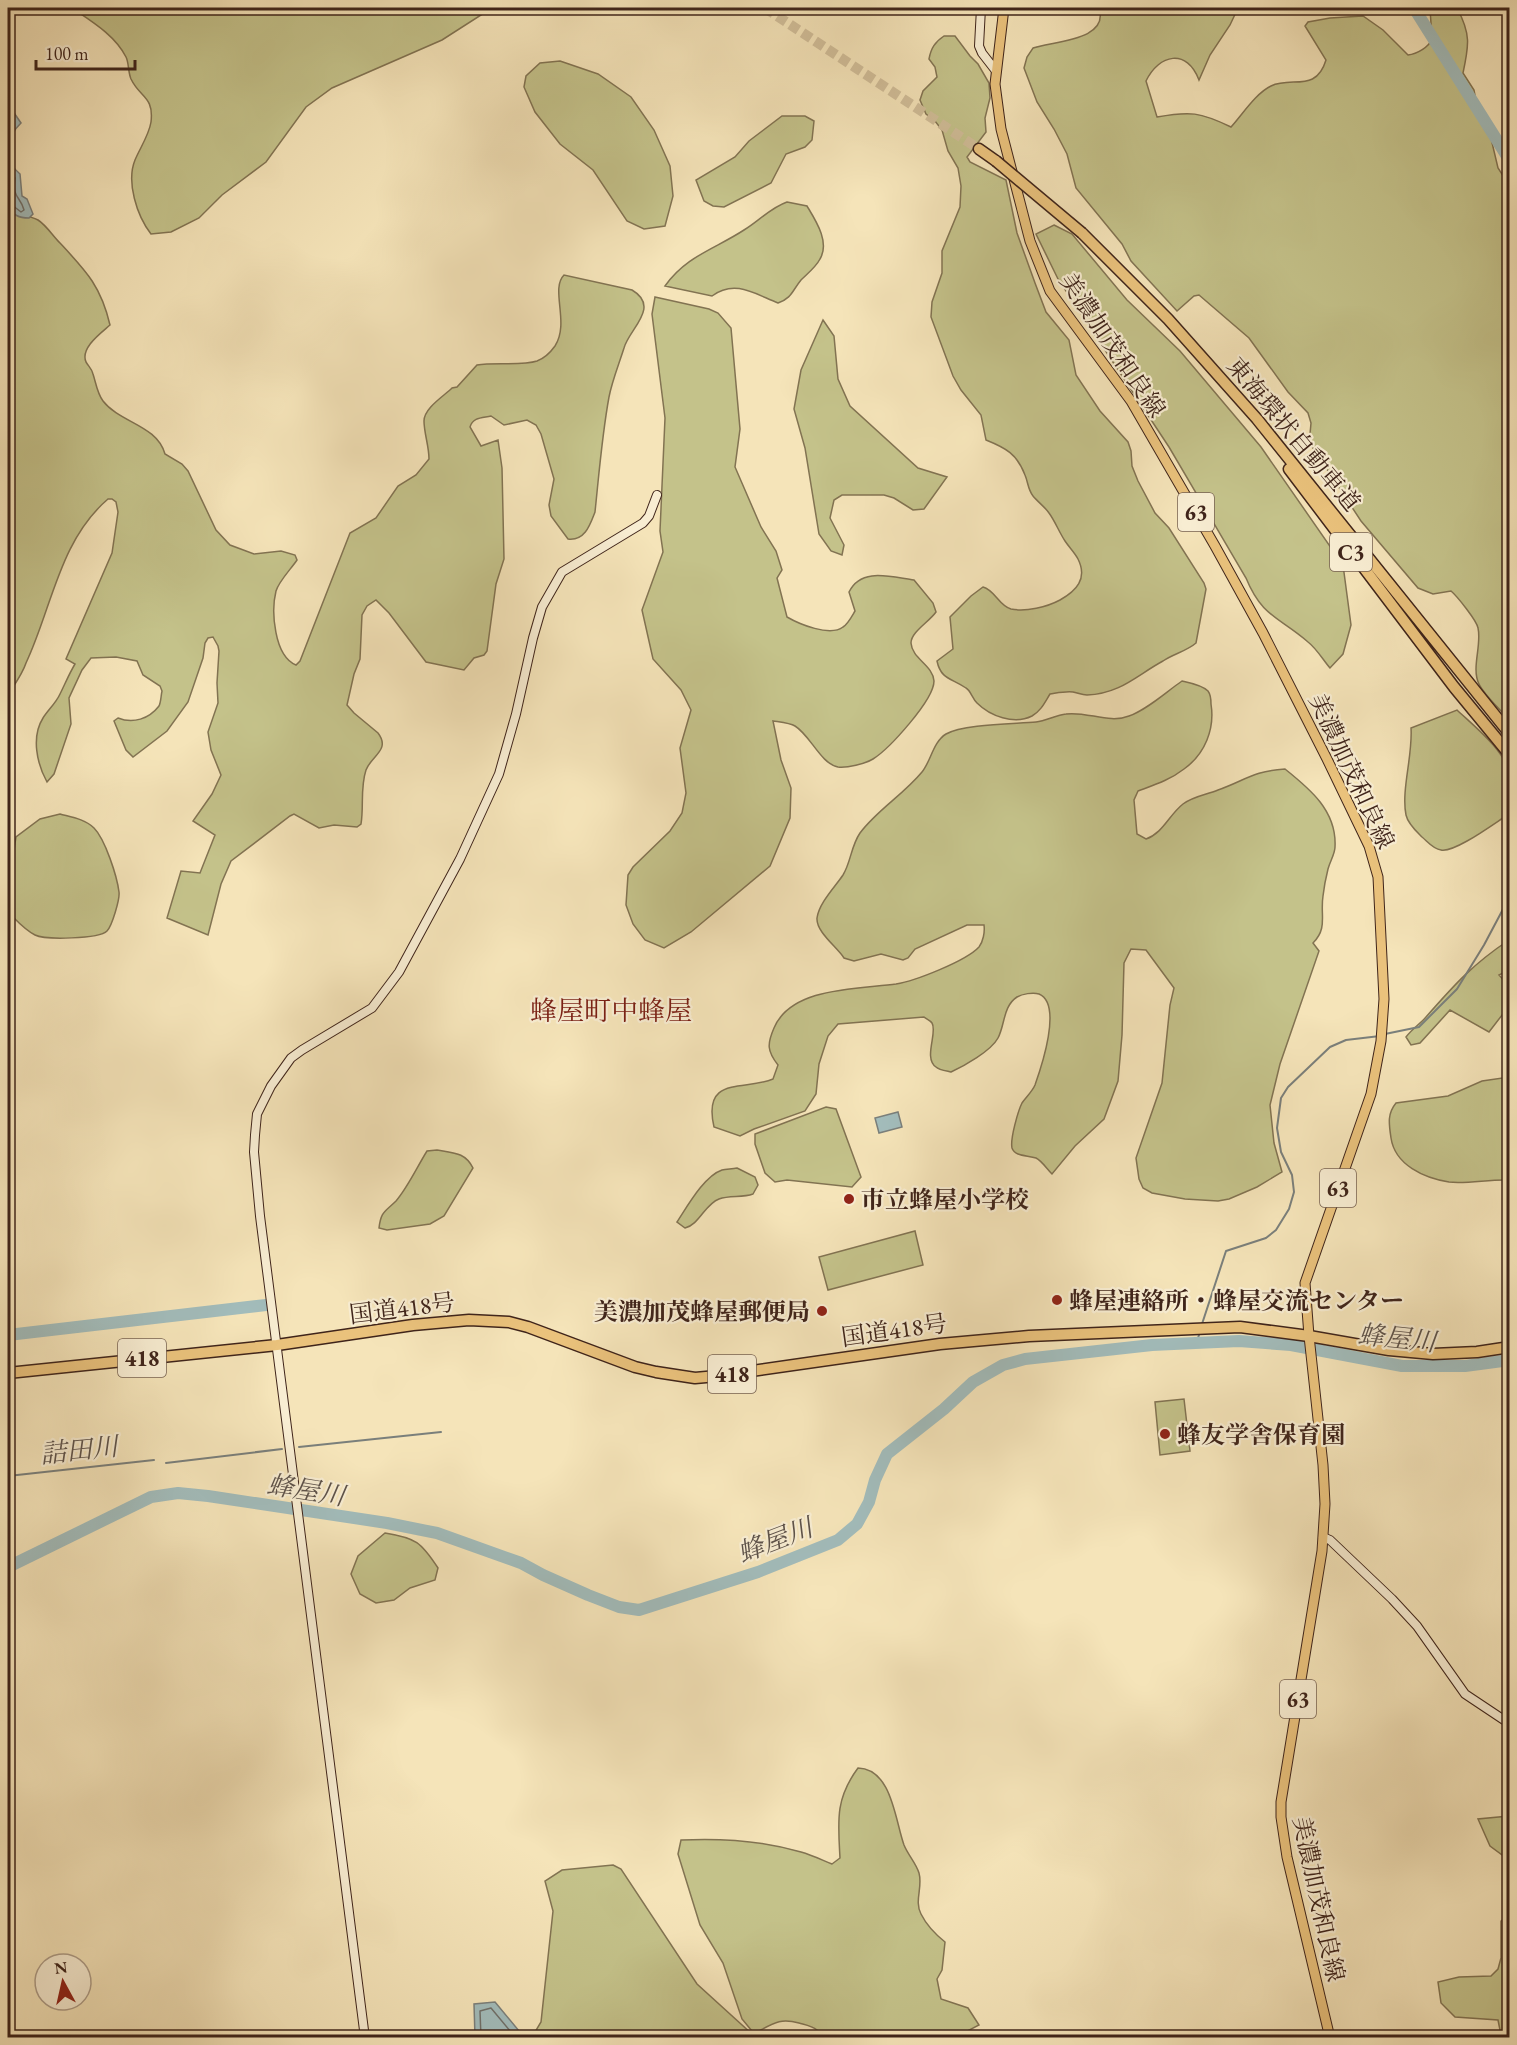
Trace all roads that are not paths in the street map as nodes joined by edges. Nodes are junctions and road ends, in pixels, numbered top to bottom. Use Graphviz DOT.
graph roads {
  1 [pos="981,8"];
  2 [pos="1004,8"];
  3 [pos="996,71"];
  4 [pos="979,149"];
  5 [pos="1203,357"];
  6 [pos="657,495"];
  7 [pos="1508,732"];
  8 [pos="1509,755"];
  9 [pos="1309,1336"];
  10 [pos="277,1345"];
  11 [pos="1509,1347"];
  12 [pos="8,1373"];
  13 [pos="1323,1537"];
  14 [pos="1509,1724"];
  15 [pos="365,2037"];
  16 [pos="1330,2037"];
  1 -- 3 [label="street"];
  2 -- 3 [label="main road, 美濃加茂和良線 / 63"];
  3 -- 9 [label="main road, 美濃加茂和良線 / 63"];
  4 -- 5 [label="highway, 東海環状自動車道 / C3, bridge"];
  5 -- 7 [label="highway, 東海環状自動車道 / C3"];
  5 -- 8 [label="highway, 東海環状自動車道 / C3"];
  6 -- 10 [label="street"];
  9 -- 10 [label="highway, 国道418号 / 418"];
  9 -- 11 [label="highway, 国道418号 / 418"];
  9 -- 13 [label="main road, 美濃加茂和良線 / 63"];
  10 -- 12 [label="highway, 国道418号 / 418"];
  10 -- 15 [label="street"];
  13 -- 14 [label="street"];
  13 -- 16 [label="main road, 美濃加茂和良線 / 63"];
}
